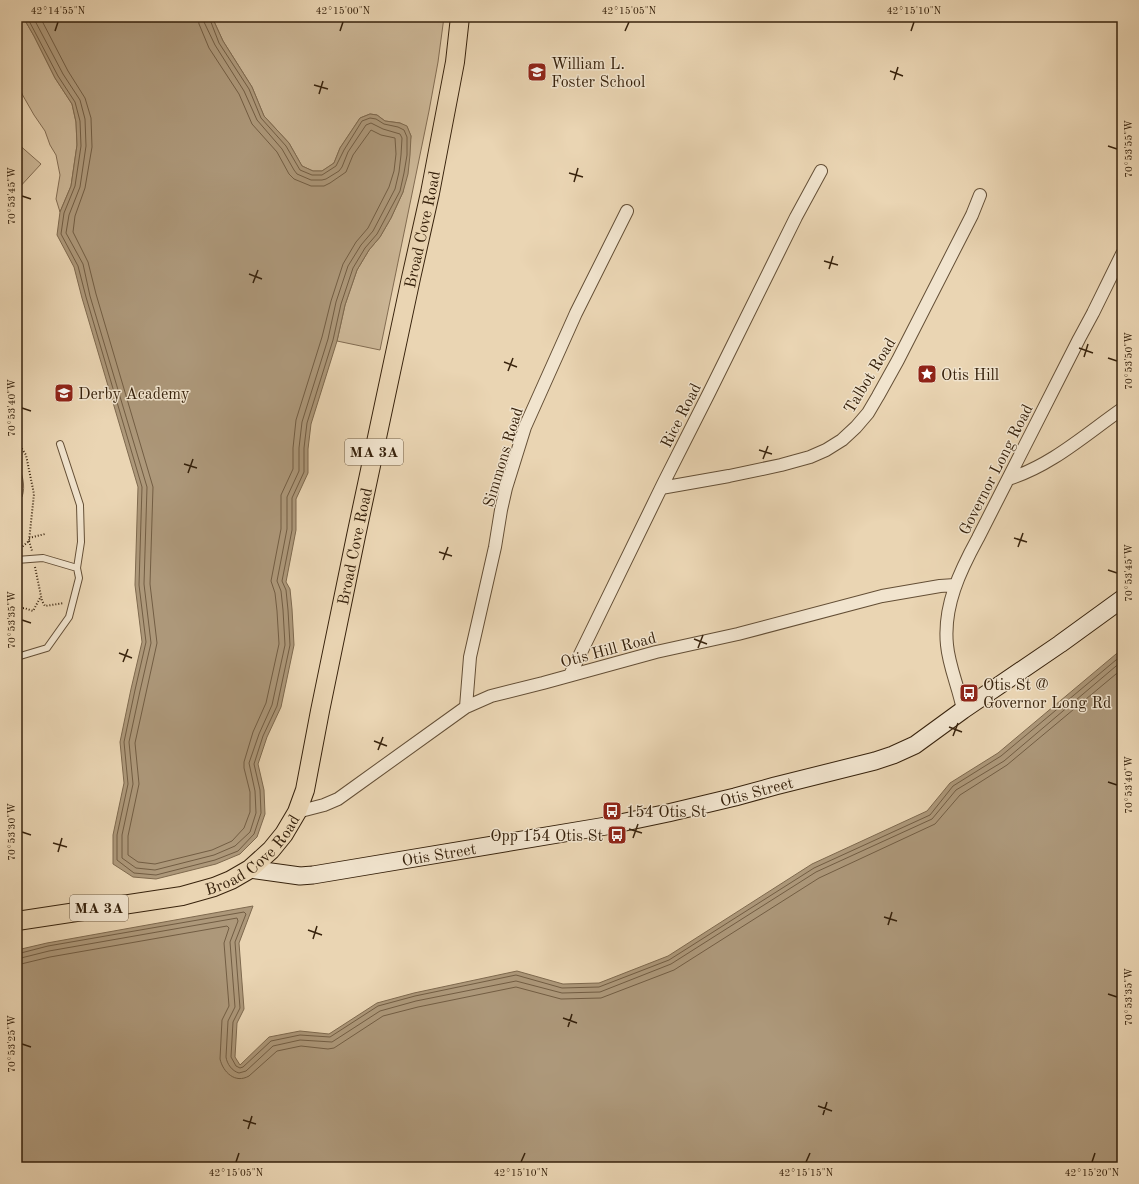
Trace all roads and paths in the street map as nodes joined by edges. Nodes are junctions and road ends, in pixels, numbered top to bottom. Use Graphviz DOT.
graph roads {
  1 [pos="460,17"];
  2 [pos="821,171"];
  3 [pos="980,196"];
  4 [pos="627,211"];
  5 [pos="1122,254"];
  6 [pos="1122,409"];
  7 [pos="17,441"];
  8 [pos="60,444"];
  9 [pos="1008,479"];
  10 [pos="661,488"];
  11 [pos="45,534"];
  12 [pos="29,539"];
  13 [pos="17,548"];
  14 [pos="33,558"];
  15 [pos="17,560"];
  16 [pos="77,568"];
  17 [pos="955,584"];
  18 [pos="41,596"];
  19 [pos="1122,599"];
  20 [pos="74,600"];
  21 [pos="17,609"];
  22 [pos="17,657"];
  23 [pos="570,675"];
  24 [pos="466,707"];
  25 [pos="963,710"];
  26 [pos="298,812"];
  27 [pos="250,869"];
  28 [pos="17,921"];
  1 -- 26 [label="main road, Broad Cove Road / MA 3A"];
  2 -- 10 [label="street, Rice Road"];
  3 -- 10 [label="street, Talbot Road"];
  4 -- 24 [label="street, Simmons Road"];
  5 -- 9 [label="street, Governor Long Road"];
  6 -- 9 [label="street"];
  7 -- 12 [label="path"];
  8 -- 16 [label="lane"];
  9 -- 17 [label="street, Governor Long Road"];
  10 -- 23 [label="street, Rice Road"];
  11 -- 12 [label="path"];
  12 -- 13 [label="path"];
  12 -- 14 [label="path"];
  14 -- 15 [label="lane"];
  14 -- 16 [label="lane"];
  14 -- 18 [label="path"];
  16 -- 20 [label="lane"];
  17 -- 23 [label="street, Otis Hill Road"];
  17 -- 25 [label="street, Governor Long Road"];
  18 -- 20 [label="path"];
  18 -- 21 [label="path"];
  19 -- 25 [label="street, Otis Street"];
  20 -- 22 [label="lane"];
  23 -- 24 [label="street, Otis Hill Road"];
  24 -- 26 [label="street, Otis Hill Road"];
  25 -- 27 [label="street, Otis Street"];
  26 -- 27 [label="main road, Broad Cove Road / MA 3A"];
  27 -- 28 [label="main road, Broad Cove Road / MA 3A"];
}
